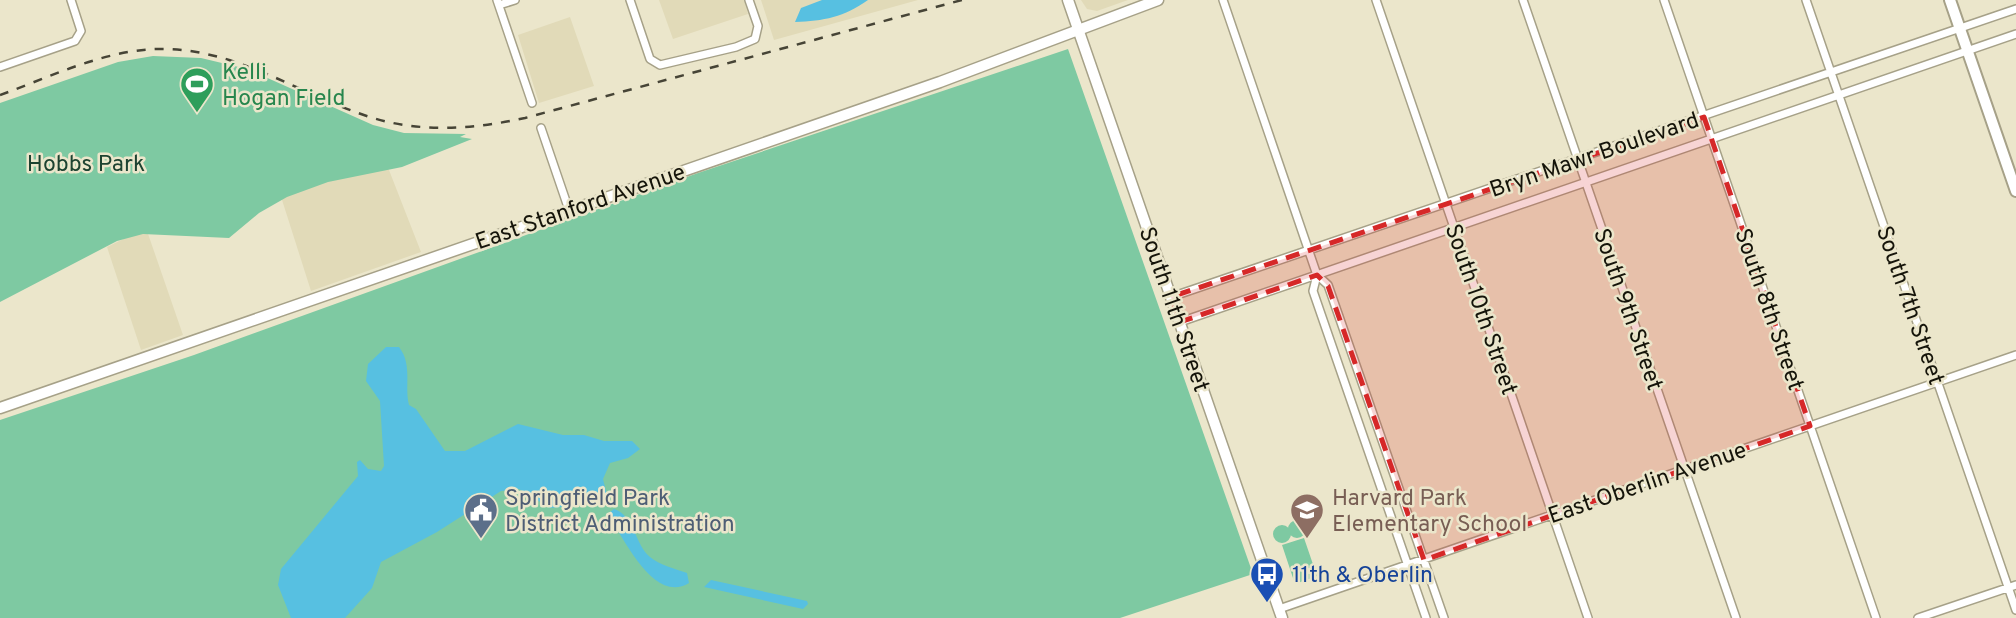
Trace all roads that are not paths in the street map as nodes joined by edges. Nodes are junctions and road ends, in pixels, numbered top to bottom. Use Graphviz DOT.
graph roads {
  1 [pos="71,0"];
  2 [pos="515,0"];
  3 [pos="630,0"];
  4 [pos="749,0"];
  5 [pos="1068,0"];
  6 [pos="1158,0"];
  7 [pos="1223,0"];
  8 [pos="1376,0"];
  9 [pos="1523,0"];
  10 [pos="1664,0"];
  11 [pos="1806,0"];
  12 [pos="1950,0"];
  13 [pos="498,3"];
  14 [pos="2016,9"];
  15 [pos="1960,28"];
  16 [pos="1079,29"];
  17 [pos="2016,34"];
  18 [pos="1968,51"];
  19 [pos="0,67"];
  20 [pos="1831,73"];
  21 [pos="1838,96"];
  22 [pos="532,103"];
  23 [pos="1704,117"];
  24 [pos="541,128"];
  25 [pos="1712,140"];
  26 [pos="1577,159"];
  27 [pos="1585,183"];
  28 [pos="2016,191"];
  29 [pos="1446,205"];
  30 [pos="569,210"];
  31 [pos="1454,228"];
  32 [pos="1308,251"];
  33 [pos="1317,275"];
  34 [pos="1171,297"];
  35 [pos="1180,322"];
  36 [pos="2016,355"];
  37 [pos="1938,383"];
  38 [pos="0,408"];
  39 [pos="1810,426"];
  40 [pos="1684,469"];
  41 [pos="1553,515"];
  42 [pos="1424,560"];
  43 [pos="1408,565"];
  44 [pos="2012,587"];
  45 [pos="2016,610"];
  46 [pos="1280,614"];
  47 [pos="1426,618"];
  48 [pos="1444,618"];
  49 [pos="1588,618"];
  50 [pos="1735,618"];
  51 [pos="1876,618"];
  52 [pos="1918,618"];
  1 -- 19 [label="street"];
  2 -- 13 [label="street"];
  3 -- 4 [label="street"];
  5 -- 16 [label="main road, South 11th Street"];
  6 -- 16 [label="main road, East Stanford Avenue"];
  7 -- 32 [label="street"];
  8 -- 29 [label="street, South 10th Street"];
  9 -- 26 [label="street, South 9th Street"];
  10 -- 23 [label="street, South 8th Street"];
  11 -- 20 [label="street, South 7th Street"];
  12 -- 15 [label="main road"];
  13 -- 22 [label="street"];
  14 -- 15 [label="street, Bryn Mawr Boulevard"];
  15 -- 18 [label="main road"];
  15 -- 20 [label="street, Bryn Mawr Boulevard"];
  16 -- 30 [label="main road, East Stanford Avenue"];
  16 -- 34 [label="main road, South 11th Street"];
  17 -- 18 [label="street, Bryn Mawr Boulevard"];
  18 -- 21 [label="street, Bryn Mawr Boulevard"];
  18 -- 28 [label="main road"];
  20 -- 21 [label="street, South 7th Street"];
  20 -- 23 [label="street, Bryn Mawr Boulevard"];
  21 -- 25 [label="street, Bryn Mawr Boulevard"];
  21 -- 37 [label="street, South 7th Street"];
  23 -- 25 [label="street, South 8th Street"];
  23 -- 26 [label="street, Bryn Mawr Boulevard"];
  24 -- 30 [label="street"];
  25 -- 27 [label="street, Bryn Mawr Boulevard"];
  25 -- 39 [label="street, South 8th Street"];
  26 -- 27 [label="street, South 9th Street"];
  26 -- 29 [label="street, Bryn Mawr Boulevard"];
  27 -- 31 [label="street, Bryn Mawr Boulevard"];
  27 -- 40 [label="street, South 9th Street"];
  29 -- 31 [label="street, South 10th Street"];
  29 -- 32 [label="street, Bryn Mawr Boulevard"];
  30 -- 38 [label="main road, East Stanford Avenue"];
  31 -- 33 [label="street, Bryn Mawr Boulevard"];
  31 -- 41 [label="street, South 10th Street"];
  32 -- 33 [label="street"];
  32 -- 34 [label="street, Bryn Mawr Boulevard"];
  33 -- 35 [label="street, Bryn Mawr Boulevard"];
  33 -- 42 [label="street"];
  33 -- 43 [label="street"];
  34 -- 35 [label="main road, South 11th Street"];
  35 -- 46 [label="main road, South 11th Street"];
  36 -- 37 [label="street, East Oberlin Avenue"];
  37 -- 39 [label="street, East Oberlin Avenue"];
  37 -- 44 [label="street, South 7th Street"];
  39 -- 40 [label="street, East Oberlin Avenue"];
  39 -- 51 [label="street, South 8th Street"];
  40 -- 41 [label="street, East Oberlin Avenue"];
  40 -- 50 [label="street, South 9th Street"];
  41 -- 42 [label="street, East Oberlin Avenue"];
  41 -- 49 [label="street, South 10th Street"];
  42 -- 43 [label="street, East Oberlin Avenue"];
  42 -- 48 [label="street"];
  43 -- 46 [label="street, East Oberlin Avenue"];
  43 -- 47 [label="street"];
  44 -- 45 [label="street, South 7th Street"];
  44 -- 52 [label="street"];
}
